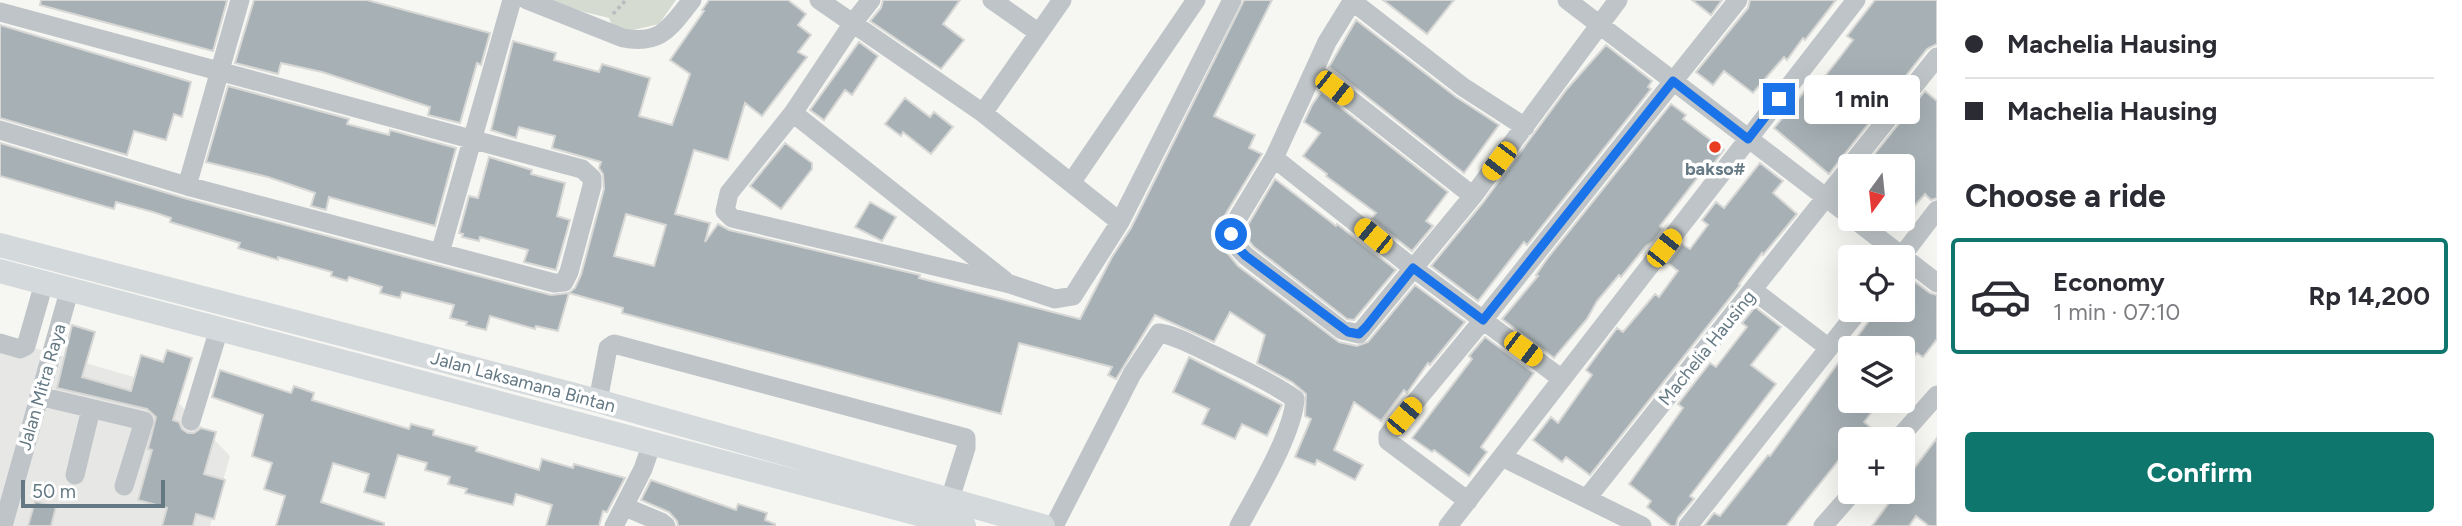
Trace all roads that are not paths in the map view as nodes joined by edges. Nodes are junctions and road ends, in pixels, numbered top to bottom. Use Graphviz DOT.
graph roads {
  1 [pos="240,0"];
  2 [pos="512,0"];
  3 [pos="527,0"];
  4 [pos="692,0"];
  5 [pos="819,0"];
  6 [pos="871,0"];
  7 [pos="992,0"];
  8 [pos="1062,0"];
  9 [pos="1196,0"];
  10 [pos="1232,0"];
  11 [pos="1567,0"];
  12 [pos="1618,0"];
  13 [pos="1738,0"];
  14 [pos="1856,0"];
  15 [pos="1353,1"];
  16 [pos="0,12"];
  17 [pos="853,23"];
  18 [pos="1599,25"];
  19 [pos="1039,33"];
  20 [pos="1937,57"];
  21 [pos="221,72"];
  22 [pos="1314,72"];
  23 [pos="1673,81"];
  24 [pos="793,113"];
  25 [pos="983,113"];
  26 [pos="1525,127"];
  27 [pos="0,131"];
  28 [pos="1748,139"];
  29 [pos="471,140"];
  30 [pos="1860,154"];
  31 [pos="1274,158"];
  32 [pos="1838,181"];
  33 [pos="1071,183"];
  34 [pos="187,186"];
  35 [pos="1473,196"];
  36 [pos="1825,197"];
  37 [pos="1838,207"];
  38 [pos="1937,209"];
  39 [pos="1120,222"];
  40 [pos="1870,231"];
  41 [pos="0,245"];
  42 [pos="1887,245"];
  43 [pos="1911,245"];
  44 [pos="440,253"];
  45 [pos="1915,267"];
  46 [pos="1413,268"];
  47 [pos="0,271"];
  48 [pos="44,283"];
  49 [pos="1937,283"];
  50 [pos="1010,284"];
  51 [pos="70,288"];
  52 [pos="1753,290"];
  53 [pos="227,305"];
  54 [pos="1483,320"];
  55 [pos="1850,322"];
  56 [pos="219,328"];
  57 [pos="0,343"];
  58 [pos="1829,348"];
  59 [pos="1562,379"];
  60 [pos="1937,395"];
  61 [pos="39,396"];
  62 [pos="597,401"];
  63 [pos="91,409"];
  64 [pos="191,421"];
  65 [pos="1909,427"];
  66 [pos="652,443"];
  67 [pos="1502,457"];
  68 [pos="75,475"];
  69 [pos="854,484"];
  70 [pos="124,486"];
  71 [pos="1587,498"];
  72 [pos="950,499"];
  73 [pos="1468,501"];
  74 [pos="1842,504"];
  75 [pos="625,507"];
  76 [pos="4,514"];
  77 [pos="614,526"];
  78 [pos="666,526"];
  79 [pos="964,526"];
  80 [pos="1043,526"];
  81 [pos="1054,526"];
  82 [pos="1239,526"];
  83 [pos="1448,526"];
  84 [pos="1642,526"];
  85 [pos="1688,526"];
  86 [pos="1823,526"];
  1 -- 21 [label="street"];
  2 -- 29 [label="street"];
  3 -- 4 [label="street"];
  5 -- 17 [label="street"];
  6 -- 17 [label="street"];
  7 -- 19 [label="street"];
  8 -- 19 [label="street"];
  9 -- 33 [label="street"];
  10 -- 39 [label="street"];
  11 -- 18 [label="street"];
  12 -- 18 [label="street"];
  13 -- 23 [label="street"];
  14 -- 28 [label="street"];
  15 -- 22 [label="street"];
  15 -- 26 [label="street"];
  16 -- 21 [label="street"];
  17 -- 24 [label="street"];
  17 -- 25 [label="street"];
  18 -- 23 [label="street"];
  18 -- 26 [label="street"];
  19 -- 25 [label="street"];
  20 -- 30 [label="street, Machelia Hausing"];
  21 -- 29 [label="street"];
  21 -- 34 [label="street"];
  22 -- 31 [label="street"];
  22 -- 35 [label="street"];
  23 -- 28 [label="street"];
  23 -- 54 [label="street"];
  24 -- 50 [label="street"];
  24 -- 50 [label="street"];
  25 -- 33 [label="street"];
  26 -- 35 [label="street"];
  27 -- 34 [label="street"];
  28 -- 36 [label="street"];
  28 -- 59 [label="street"];
  29 -- 44 [label="street"];
  29 -- 44 [label="street"];
  31 -- 46 [label="street"];
  31 -- 46 [label="street"];
  32 -- 36 [label="street, Machelia Hausing"];
  33 -- 39 [label="street"];
  34 -- 44 [label="street"];
  35 -- 46 [label="street"];
  36 -- 37 [label="street"];
  36 -- 52 [label="street, Machelia Hausing"];
  38 -- 43 [label="street"];
  39 -- 50 [label="street"];
  40 -- 42 [label="street"];
  41 -- 53 [label="main road, Jalan Laksamana Bintan"];
  45 -- 49 [label="street"];
  46 -- 54 [label="street"];
  47 -- 48 [label="main road, Jalan Laksamana Bintan"];
  48 -- 51 [label="main road, Jalan Laksamana Bintan"];
  48 -- 57 [label="street"];
  51 -- 56 [label="main road, Jalan Laksamana Bintan"];
  51 -- 61 [label="street, Jalan Mitra Raya"];
  52 -- 58 [label="street"];
  52 -- 71 [label="street, Machelia Hausing"];
  53 -- 56 [label="main road"];
  53 -- 62 [label="main road, Jalan Laksamana Bintan"];
  54 -- 59 [label="street"];
  54 -- 73 [label="street"];
  55 -- 58 [label="street"];
  56 -- 64 [label="street"];
  56 -- 66 [label="main road, Jalan Laksamana Bintan"];
  58 -- 85 [label="street"];
  59 -- 67 [label="street"];
  60 -- 65 [label="street"];
  61 -- 63 [label="street"];
  61 -- 76 [label="street, Jalan Mitra Raya"];
  62 -- 69 [label="main road, Jalan Laksamana Bintan"];
  62 -- 72 [label="street"];
  63 -- 68 [label="street"];
  63 -- 70 [label="street"];
  66 -- 69 [label="main road, Jalan Laksamana Bintan"];
  66 -- 75 [label="street"];
  67 -- 71 [label="street"];
  67 -- 73 [label="street"];
  69 -- 72 [label="main road, Jalan Laksamana Bintan"];
  69 -- 79 [label="main road, Jalan Laksamana Bintan"];
  71 -- 84 [label="street"];
  72 -- 80 [label="main road, Jalan Laksamana Bintan"];
  73 -- 83 [label="street"];
  74 -- 86 [label="street"];
  75 -- 77 [label="street"];
  75 -- 78 [label="street"];
  81 -- 82 [label="street"];
}
